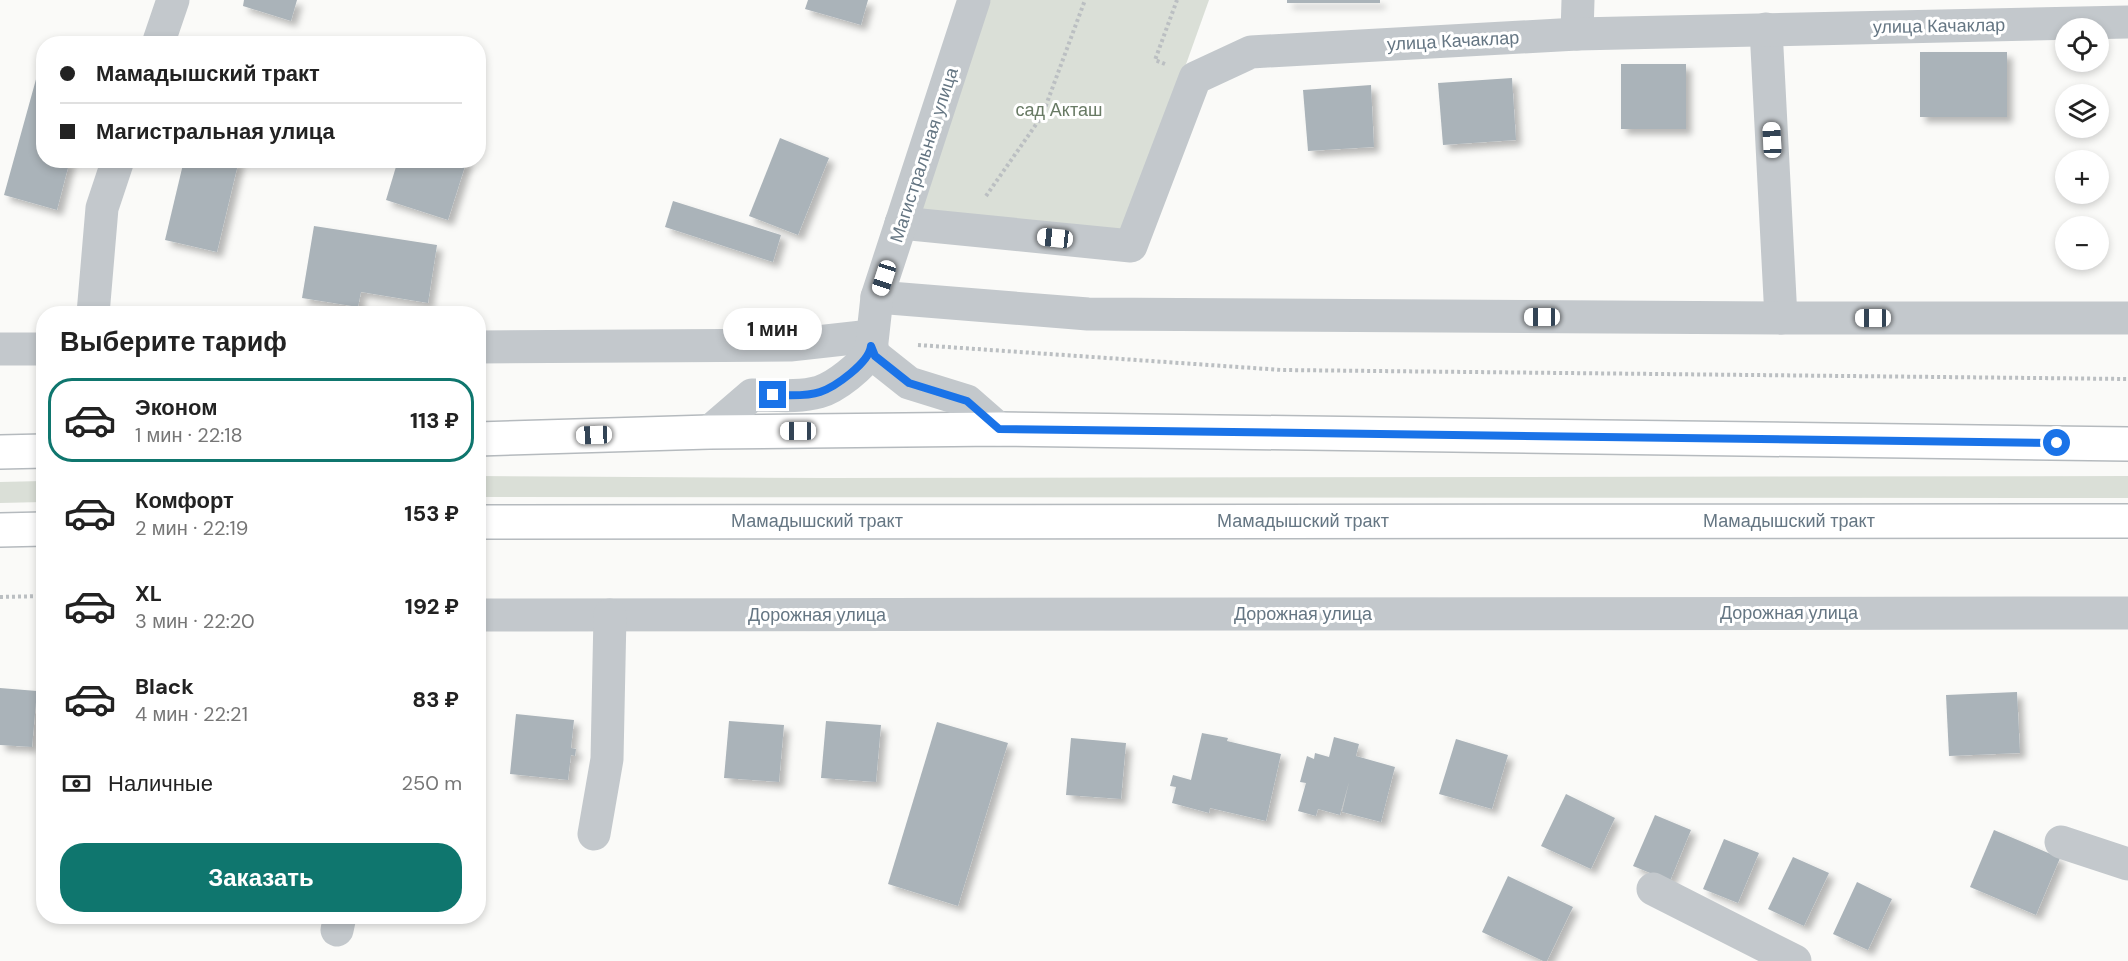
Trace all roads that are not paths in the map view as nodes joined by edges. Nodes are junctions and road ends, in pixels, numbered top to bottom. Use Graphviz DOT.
graph roads {
  1 [pos="173,0"];
  2 [pos="975,0"];
  3 [pos="1578,0"];
  4 [pos="1967,13"];
  5 [pos="2128,22"];
  6 [pos="1766,29"];
  7 [pos="1577,34"];
  8 [pos="161,36"];
  9 [pos="115,168"];
  10 [pos="902,223"];
  11 [pos="878,297"];
  12 [pos="94,306"];
  13 [pos="1780,318"];
  14 [pos="2128,318"];
  15 [pos="871,341"];
  16 [pos="486,347"];
  17 [pos="0,350"];
  18 [pos="36,350"];
  19 [pos="999,429"];
  20 [pos="709,432"];
  21 [pos="486,439"];
  22 [pos="2128,444"];
  23 [pos="36,451"];
  24 [pos="0,452"];
  25 [pos="2128,521"];
  26 [pos="486,522"];
  27 [pos="36,529"];
  28 [pos="0,530"];
  29 [pos="2128,613"];
  30 [pos="486,615"];
  31 [pos="610,615"];
  32 [pos="594,834"];
  33 [pos="2061,842"];
  34 [pos="2128,864"];
  35 [pos="1653,889"];
  36 [pos="1795,961"];
  1 -- 8 [label="street"];
  2 -- 10 [label="street, Магистральная улица"];
  3 -- 7 [label="street"];
  4 -- 5 [label="street, улица Качаклар"];
  4 -- 6 [label="street, улица Качаклар"];
  6 -- 7 [label="street, улица Качаклар"];
  6 -- 13 [label="street"];
  7 -- 10 [label="street, улица Качаклар"];
  9 -- 12 [label="street"];
  10 -- 11 [label="street, Магистральная улица"];
  11 -- 13 [label="street"];
  11 -- 15 [label="street, Магистральная улица"];
  13 -- 14 [label="street"];
  15 -- 16 [label="street"];
  15 -- 19 [label="street"];
  15 -- 20 [label="street, Магистральная улица"];
  17 -- 18 [label="street"];
  19 -- 20 [label="main road"];
  19 -- 22 [label="main road"];
  20 -- 21 [label="main road"];
  23 -- 24 [label="main road"];
  25 -- 26 [label="main road, Мамадышский тракт"];
  27 -- 28 [label="main road"];
  29 -- 31 [label="street, Дорожная улица"];
  30 -- 31 [label="street, Дорожная улица"];
  31 -- 32 [label="street"];
  33 -- 34 [label="street"];
  35 -- 36 [label="street"];
}
